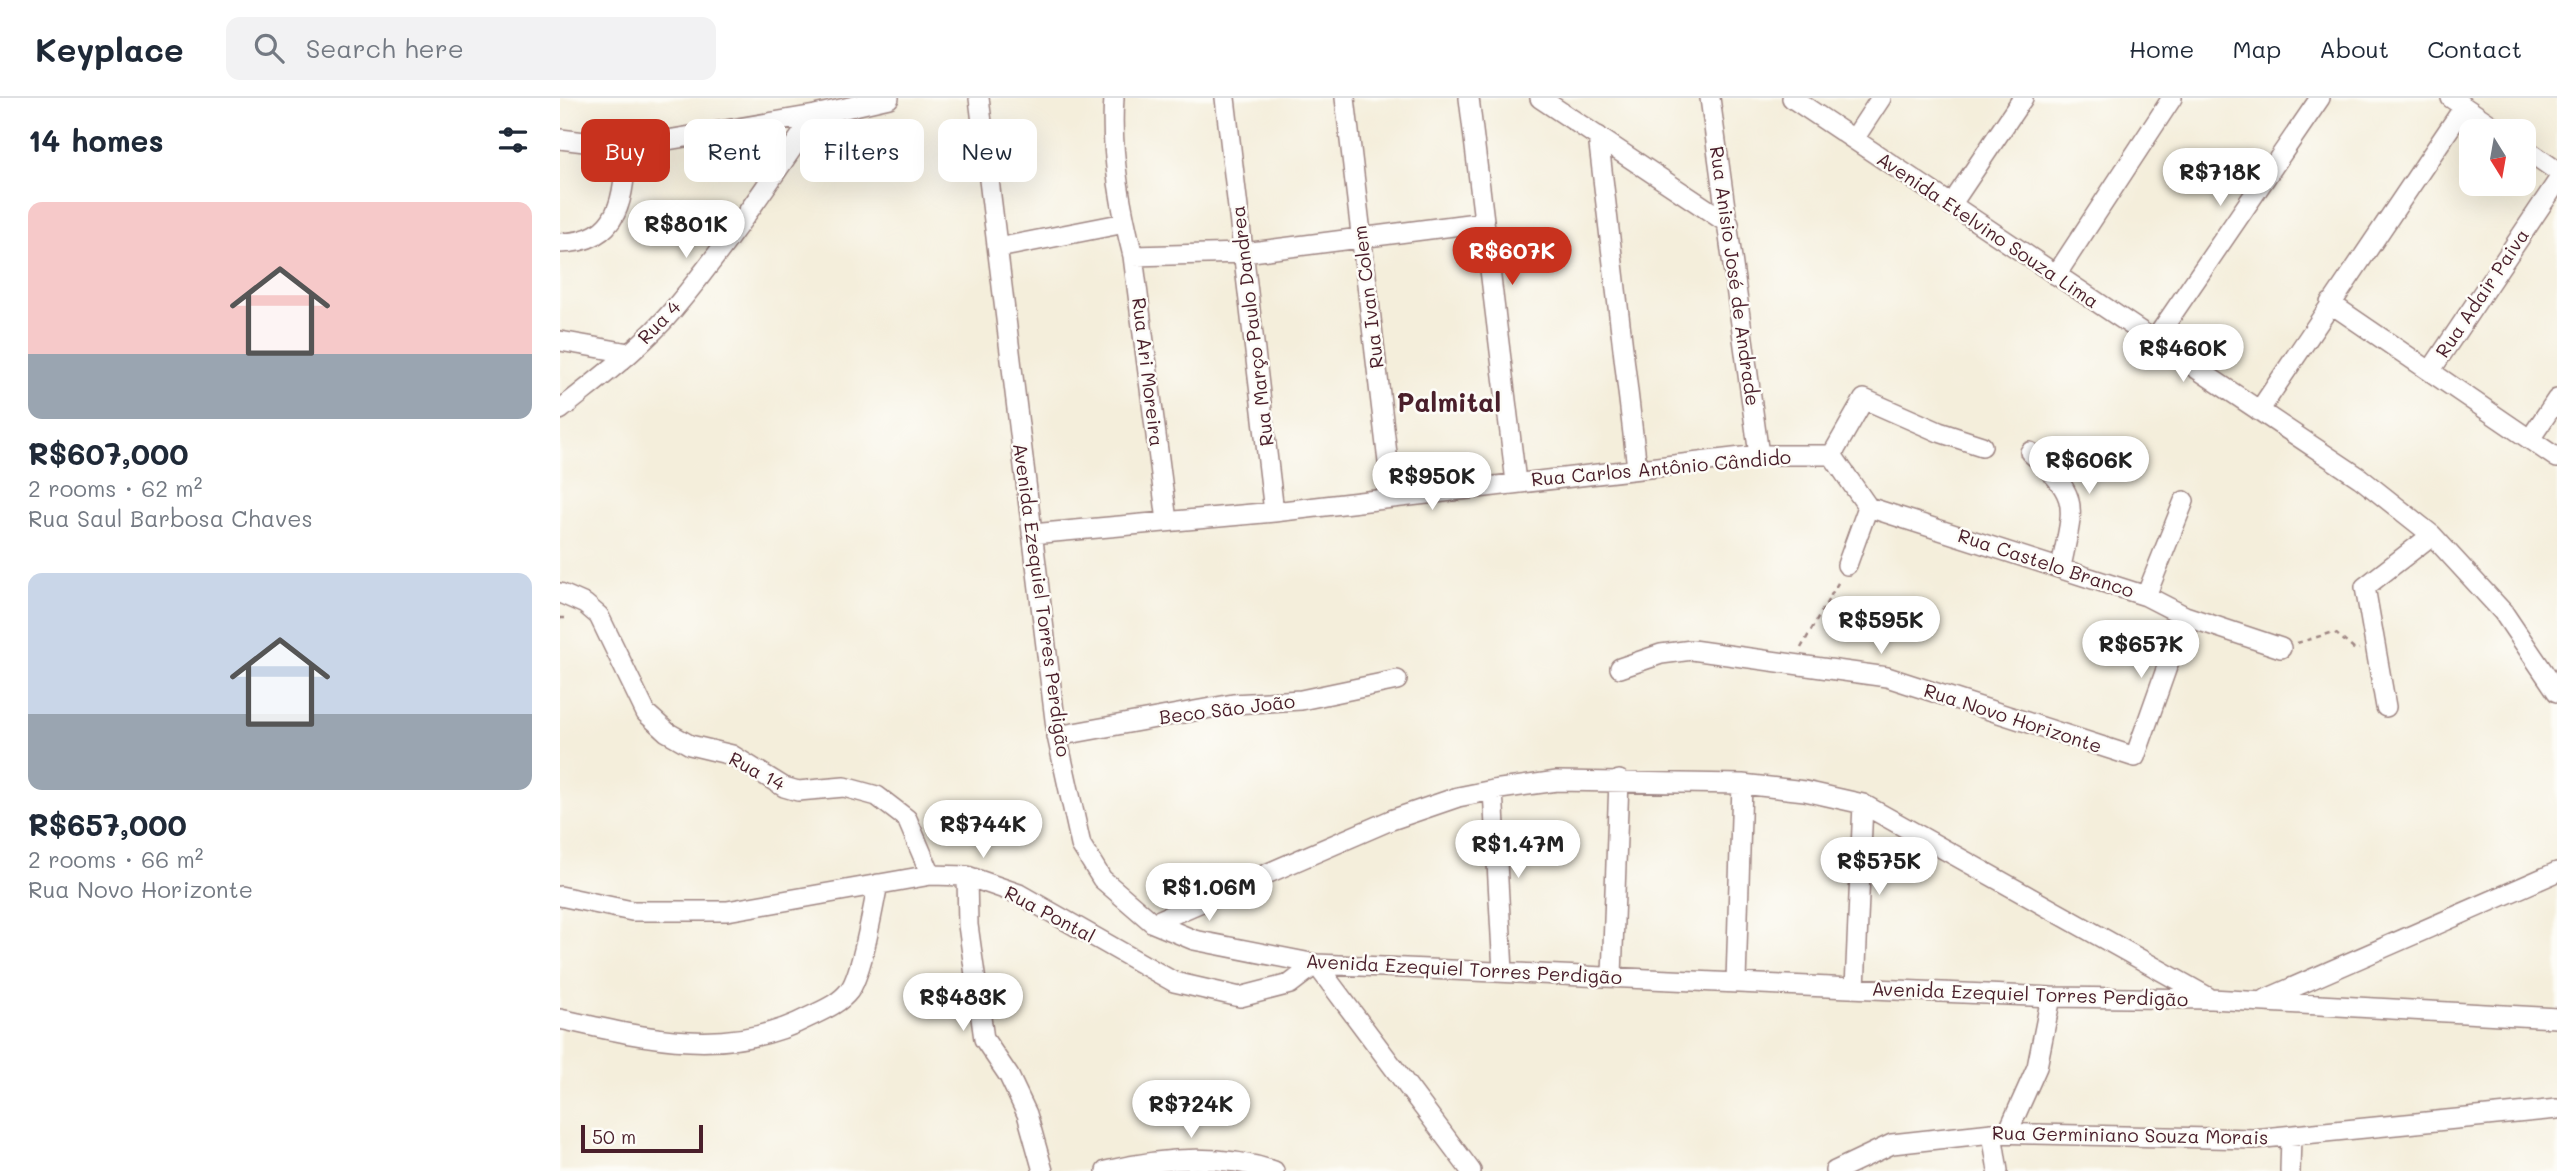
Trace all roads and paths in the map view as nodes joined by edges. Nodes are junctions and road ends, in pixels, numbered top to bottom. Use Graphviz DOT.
graph roads {
  1 [pos="889,98"];
  2 [pos="979,98"];
  3 [pos="1114,98"];
  4 [pos="1225,98"];
  5 [pos="1345,98"];
  6 [pos="1469,98"];
  7 [pos="1541,98"];
  8 [pos="1710,98"];
  9 [pos="1792,98"];
  10 [pos="1881,98"];
  11 [pos="2022,98"];
  12 [pos="2172,98"];
  13 [pos="2320,98"];
  14 [pos="2458,102"];
  15 [pos="816,116"];
  16 [pos="2483,119"];
  17 [pos="1598,136"];
  18 [pos="560,139"];
  19 [pos="1854,139"];
  20 [pos="670,140"];
  21 [pos="581,142"];
  22 [pos="2536,156"];
  23 [pos="2557,171"];
  24 [pos="625,182"];
  25 [pos="2557,182"];
  26 [pos="1951,205"];
  27 [pos="1484,222"];
  28 [pos="1125,223"];
  29 [pos="1729,224"];
  30 [pos="1361,238"];
  31 [pos="560,243"];
  32 [pos="998,248"];
  33 [pos="1244,253"];
  34 [pos="1133,256"];
  35 [pos="2056,275"];
  36 [pos="2330,303"];
  37 [pos="560,341"];
  38 [pos="2154,341"];
  39 [pos="629,353"];
  40 [pos="2431,370"];
  41 [pos="2557,399"];
  42 [pos="560,410"];
  43 [pos="2259,411"];
  44 [pos="2530,439"];
  45 [pos="1982,446"];
  46 [pos="2030,452"];
  47 [pos="1759,455"];
  48 [pos="1832,455"];
  49 [pos="2557,458"];
  50 [pos="1637,468"];
  51 [pos="1516,482"];
  52 [pos="1392,496"];
  53 [pos="2184,500"];
  54 [pos="1868,507"];
  55 [pos="1274,512"];
  56 [pos="1167,521"];
  57 [pos="1031,534"];
  58 [pos="2432,535"];
  59 [pos="1847,565"];
  60 [pos="2062,567"];
  61 [pos="560,593"];
  62 [pos="2146,596"];
  63 [pos="2185,616"];
  64 [pos="2375,646"];
  65 [pos="2281,648"];
  66 [pos="1792,664"];
  67 [pos="1620,668"];
  68 [pos="1397,680"];
  69 [pos="2557,692"];
  70 [pos="2386,707"];
  71 [pos="1057,736"];
  72 [pos="1619,780"];
  73 [pos="1742,784"];
  74 [pos="1493,790"];
  75 [pos="1863,804"];
  76 [pos="2557,872"];
  77 [pos="931,874"];
  78 [pos="967,876"];
  79 [pos="878,884"];
  80 [pos="560,896"];
  81 [pos="1153,923"];
  82 [pos="1316,964"];
  83 [pos="1503,971"];
  84 [pos="1612,976"];
  85 [pos="1736,982"];
  86 [pos="1855,988"];
  87 [pos="2051,996"];
  88 [pos="2211,999"];
  89 [pos="2260,1002"];
  90 [pos="2557,1018"];
  91 [pos="560,1019"];
  92 [pos="2557,1109"];
  93 [pos="2000,1132"];
  94 [pos="2291,1136"];
  95 [pos="1043,1171"];
  96 [pos="1106,1171"];
  97 [pos="1274,1171"];
  98 [pos="1471,1171"];
  99 [pos="1835,1171"];
  100 [pos="1998,1171"];
  101 [pos="2290,1171"];
  1 -- 15 [label="street"];
  2 -- 32 [label="street, Avenida Ezequiel Torres Perdigão"];
  3 -- 28 [label="street, Rua Ari Moreira"];
  4 -- 33 [label="street, Rua Março Paulo Dandrea"];
  5 -- 30 [label="street, Rua Ivan Colem"];
  6 -- 27 [label="street"];
  7 -- 17 [label="street"];
  8 -- 29 [label="street, Rua Anisio José de Andrade"];
  9 -- 19 [label="street, Avenida Etelvino Souza Lima"];
  10 -- 19 [label="street"];
  11 -- 26 [label="street"];
  12 -- 35 [label="street"];
  13 -- 38 [label="street"];
  14 -- 16 [label="street"];
  14 -- 36 [label="street"];
  15 -- 20 [label="street"];
  15 -- 39 [label="street, Rua 4"];
  17 -- 29 [label="street"];
  17 -- 50 [label="street"];
  18 -- 21 [label="street"];
  19 -- 26 [label="street, Avenida Etelvino Souza Lima"];
  22 -- 23 [label="street"];
  24 -- 31 [label="street"];
  25 -- 40 [label="street, Rua Adair Paiva"];
  26 -- 35 [label="street, Avenida Etelvino Souza Lima"];
  27 -- 30 [label="street"];
  27 -- 51 [label="street"];
  28 -- 32 [label="street"];
  28 -- 34 [label="street, Rua Ari Moreira"];
  29 -- 47 [label="street, Rua Anisio José de Andrade"];
  30 -- 33 [label="street"];
  30 -- 52 [label="street, Rua Ivan Colem"];
  32 -- 57 [label="street, Avenida Ezequiel Torres Perdigão"];
  33 -- 34 [label="street"];
  33 -- 55 [label="street, Rua Março Paulo Dandrea"];
  34 -- 56 [label="street, Rua Ari Moreira"];
  35 -- 38 [label="street, Avenida Etelvino Souza Lima"];
  36 -- 40 [label="street"];
  36 -- 43 [label="street"];
  37 -- 39 [label="street"];
  38 -- 43 [label="street, Avenida Etelvino Souza Lima"];
  39 -- 42 [label="street, Rua 4"];
  40 -- 44 [label="street"];
  41 -- 44 [label="street"];
  43 -- 58 [label="street, Avenida Etelvino Souza Lima"];
  44 -- 49 [label="street"];
  45 -- 48 [label="street"];
  46 -- 60 [label="street"];
  47 -- 48 [label="street, Rua Carlos Antônio Cândido"];
  47 -- 50 [label="street, Rua Carlos Antônio Cândido"];
  48 -- 54 [label="street"];
  50 -- 51 [label="street, Rua Carlos Antônio Cândido"];
  51 -- 52 [label="street, Rua Carlos Antônio Cândido"];
  52 -- 55 [label="street, Rua Carlos Antônio Cândido"];
  53 -- 62 [label="street"];
  54 -- 59 [label="street"];
  54 -- 60 [label="street, Rua Castelo Branco"];
  55 -- 56 [label="street, Rua Carlos Antônio Cândido"];
  56 -- 57 [label="street, Rua Carlos Antônio Cândido"];
  57 -- 71 [label="street, Avenida Ezequiel Torres Perdigão"];
  58 -- 64 [label="street"];
  58 -- 69 [label="street, Avenida Etelvino Souza Lima"];
  59 -- 66 [label="path"];
  60 -- 62 [label="street, Rua Castelo Branco"];
  61 -- 77 [label="street, Rua 14"];
  62 -- 63 [label="street, Rua Castelo Branco"];
  63 -- 65 [label="street, Rua Castelo Branco"];
  63 -- 66 [label="street, Rua Novo Horizonte"];
  64 -- 65 [label="path"];
  64 -- 70 [label="street"];
  66 -- 67 [label="street, Rua Novo Horizonte"];
  68 -- 71 [label="street, Beco São João"];
  71 -- 81 [label="street, Avenida Ezequiel Torres Perdigão"];
  72 -- 73 [label="street"];
  72 -- 74 [label="street"];
  72 -- 84 [label="street"];
  73 -- 75 [label="street"];
  73 -- 85 [label="street"];
  74 -- 81 [label="street"];
  74 -- 83 [label="street"];
  75 -- 86 [label="street"];
  75 -- 88 [label="street"];
  76 -- 89 [label="street"];
  77 -- 78 [label="street, Rua Pontal"];
  77 -- 79 [label="street, Rua Pontal"];
  78 -- 82 [label="street, Rua Pontal"];
  78 -- 95 [label="street"];
  79 -- 80 [label="street, Rua Pontal"];
  79 -- 91 [label="street"];
  81 -- 82 [label="street, Avenida Ezequiel Torres Perdigão"];
  82 -- 83 [label="street, Avenida Ezequiel Torres Perdigão"];
  82 -- 98 [label="street"];
  83 -- 84 [label="street, Avenida Ezequiel Torres Perdigão"];
  84 -- 85 [label="street, Avenida Ezequiel Torres Perdigão"];
  85 -- 86 [label="street, Avenida Ezequiel Torres Perdigão"];
  86 -- 87 [label="street, Avenida Ezequiel Torres Perdigão"];
  87 -- 88 [label="street, Avenida Ezequiel Torres Perdigão"];
  87 -- 93 [label="street"];
  88 -- 89 [label="street, Avenida Ezequiel Torres Perdigão"];
  89 -- 90 [label="street, Avenida Ezequiel Torres Perdigão"];
  92 -- 94 [label="street, Rua Germiniano Souza Morais"];
  93 -- 94 [label="street, Rua Germiniano Souza Morais"];
  93 -- 99 [label="street, Rua Germiniano Souza Morais"];
  93 -- 100 [label="street"];
  94 -- 101 [label="street"];
  96 -- 97 [label="street"];
}
